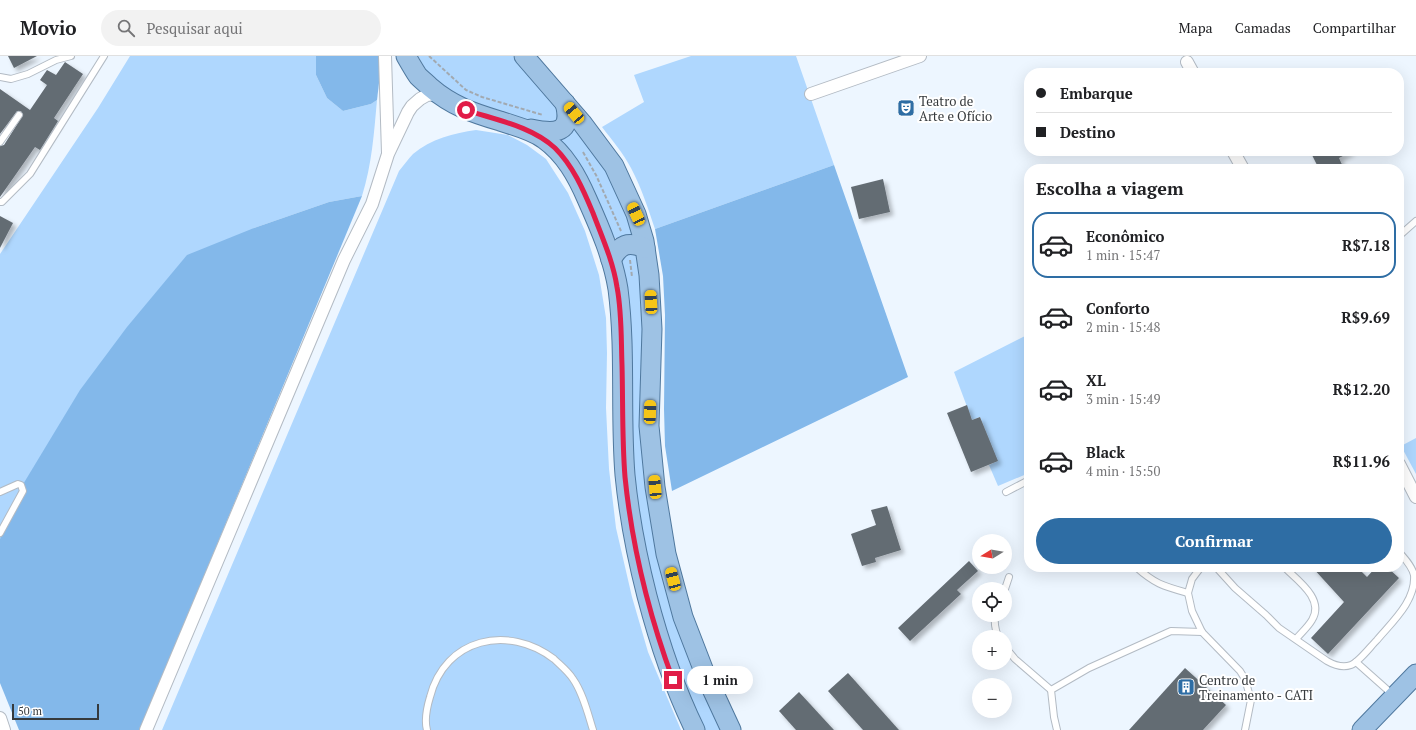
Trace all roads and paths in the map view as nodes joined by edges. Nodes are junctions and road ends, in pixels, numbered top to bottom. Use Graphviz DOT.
graph roads {
  1 [pos="70,56"];
  2 [pos="104,56"];
  3 [pos="385,56"];
  4 [pos="406,56"];
  5 [pos="524,56"];
  6 [pos="533,56"];
  7 [pos="920,56"];
  8 [pos="1187,62"];
  9 [pos="1190,68"];
  10 [pos="0,77"];
  11 [pos="550,86"];
  12 [pos="438,94"];
  13 [pos="811,94"];
  14 [pos="565,103"];
  15 [pos="19,115"];
  16 [pos="516,126"];
  17 [pos="0,142"];
  18 [pos="388,154"];
  19 [pos="0,202"];
  20 [pos="1416,221"];
  21 [pos="1404,232"];
  22 [pos="645,248"];
  23 [pos="611,260"];
  24 [pos="1404,474"];
  25 [pos="1024,483"];
  26 [pos="0,492"];
  27 [pos="1006,492"];
  28 [pos="1416,497"];
  29 [pos="0,533"];
  30 [pos="1404,558"];
  31 [pos="1141,572"];
  32 [pos="1196,572"];
  33 [pos="1221,572"];
  34 [pos="1289,572"];
  35 [pos="1009,577"];
  36 [pos="1007,582"];
  37 [pos="1188,593"];
  38 [pos="1202,632"];
  39 [pos="1296,640"];
  40 [pos="1012,655"];
  41 [pos="1356,662"];
  42 [pos="1416,674"];
  43 [pos="1051,690"];
  44 [pos="1394,697"];
  45 [pos="0,718"];
  46 [pos="4,730"];
  47 [pos="146,730"];
  48 [pos="427,730"];
  49 [pos="593,730"];
  50 [pos="695,730"];
  51 [pos="731,730"];
  52 [pos="1057,730"];
  53 [pos="1245,730"];
  54 [pos="1363,730"];
  1 -- 10 [label="lane"];
  2 -- 19 [label="lane"];
  3 -- 18 [label="street"];
  4 -- 12 [label="main road"];
  5 -- 11 [label="main road"];
  6 -- 11 [label="street"];
  7 -- 13 [label="street"];
  8 -- 9 [label="street"];
  11 -- 14 [label="main road"];
  12 -- 16 [label="main road"];
  12 -- 18 [label="street"];
  14 -- 16 [label="main road"];
  14 -- 22 [label="main road"];
  15 -- 17 [label="lane"];
  16 -- 23 [label="main road"];
  18 -- 47 [label="street"];
  20 -- 21 [label="lane"];
  22 -- 23 [label="main road"];
  22 -- 51 [label="main road"];
  23 -- 50 [label="main road"];
  24 -- 28 [label="street"];
  25 -- 27 [label="lane"];
  26 -- 29 [label="lane"];
  30 -- 41 [label="lane"];
  31 -- 37 [label="lane"];
  32 -- 37 [label="lane"];
  33 -- 39 [label="lane"];
  34 -- 39 [label="lane"];
  35 -- 36 [label="lane"];
  37 -- 38 [label="lane"];
  38 -- 43 [label="lane"];
  38 -- 53 [label="lane"];
  39 -- 41 [label="lane"];
  40 -- 43 [label="lane"];
  41 -- 44 [label="lane"];
  42 -- 44 [label="main road"];
  43 -- 52 [label="lane"];
  44 -- 54 [label="main road"];
  45 -- 46 [label="street"];
  48 -- 49 [label="lane"];
}
